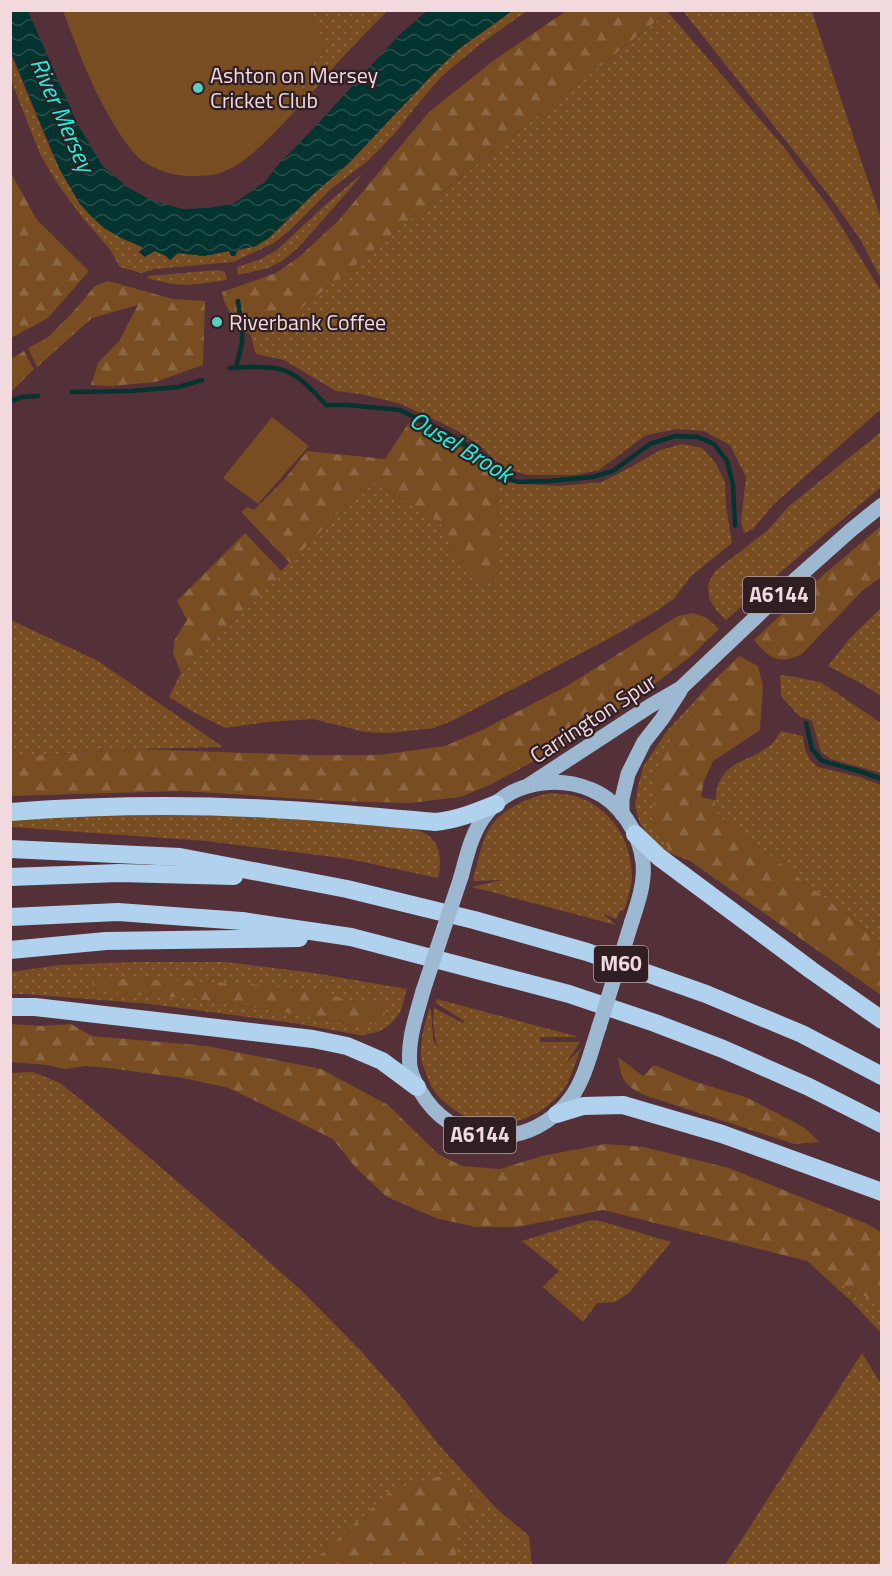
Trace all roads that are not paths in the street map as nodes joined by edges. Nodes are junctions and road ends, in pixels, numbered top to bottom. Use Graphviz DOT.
graph roads {
  1 [pos="882,505"];
  2 [pos="681,688"];
  3 [pos="529,785"];
  4 [pos="496,804"];
  5 [pos="10,812"];
  6 [pos="622,814"];
  7 [pos="635,834"];
  8 [pos="10,849"];
  9 [pos="10,878"];
  10 [pos="347,890"];
  11 [pos="10,916"];
  12 [pos="351,937"];
  13 [pos="10,950"];
  14 [pos="10,1007"];
  15 [pos="882,1020"];
  16 [pos="882,1076"];
  17 [pos="417,1088"];
  18 [pos="557,1114"];
  19 [pos="882,1124"];
  20 [pos="882,1192"];
  1 -- 2 [label="main road, Carrington Spur / A6144"];
  2 -- 3 [label="main road, Carrington Spur / A6144"];
  2 -- 6 [label="main road, Carrington Spur / A6144"];
  3 -- 4 [label="main road, A6144"];
  3 -- 6 [label="main road, A6144"];
  4 -- 5 [label="highway"];
  4 -- 17 [label="main road, A6144, bridge"];
  6 -- 7 [label="main road, A6144"];
  7 -- 15 [label="highway"];
  7 -- 18 [label="main road, A6144, bridge"];
  8 -- 10 [label="highway, M60"];
  9 -- 10 [label="highway, M60"];
  10 -- 16 [label="highway, M60"];
  11 -- 12 [label="highway, M60"];
  12 -- 13 [label="highway, M60"];
  12 -- 19 [label="highway, M60"];
  14 -- 17 [label="highway"];
  17 -- 18 [label="main road, A6144"];
  18 -- 20 [label="highway"];
}
